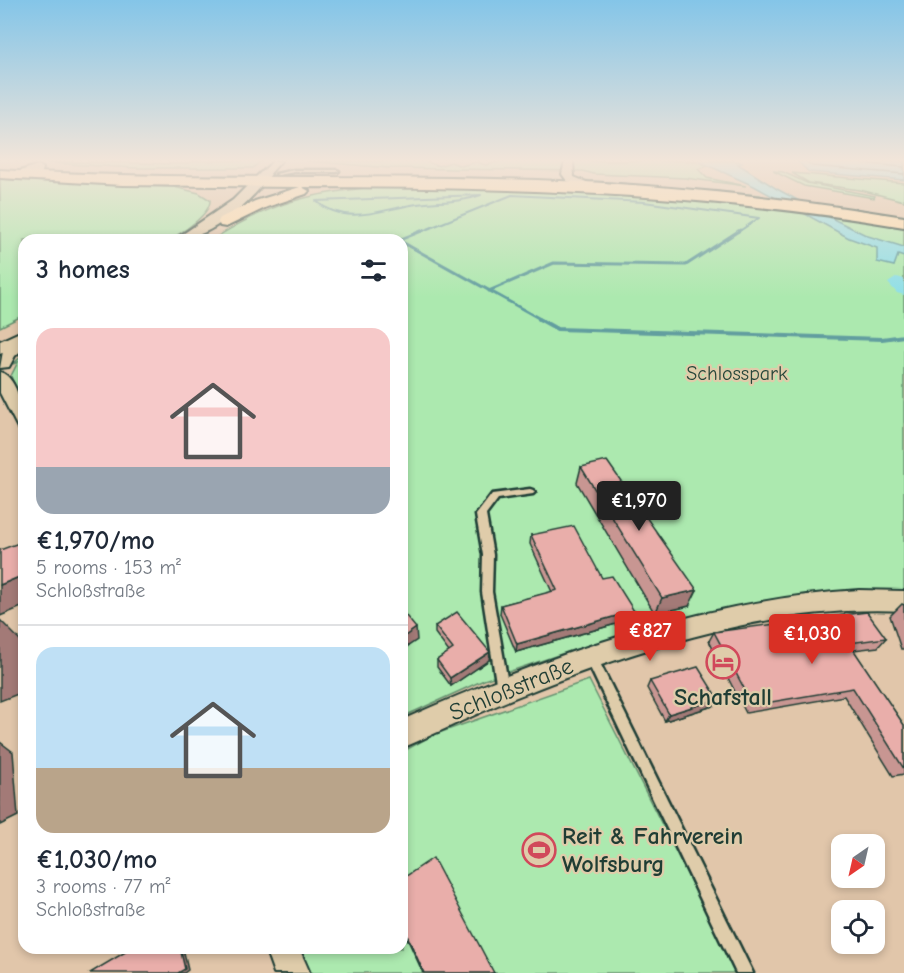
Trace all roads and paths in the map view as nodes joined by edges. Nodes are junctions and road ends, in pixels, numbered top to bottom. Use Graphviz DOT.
graph roads {
  1 [pos="227,206"];
  2 [pos="237,206"];
  3 [pos="254,206"];
  4 [pos="800,206"];
  5 [pos="860,206"];
  6 [pos="904,213"];
  7 [pos="227,216"];
  8 [pos="904,222"];
  9 [pos="192,234"];
  10 [pos="206,234"];
  11 [pos="18,326"];
  12 [pos="0,336"];
  13 [pos="18,345"];
  14 [pos="18,346"];
  15 [pos="2,371"];
  16 [pos="18,410"];
  17 [pos="530,492"];
  18 [pos="904,601"];
  19 [pos="591,657"];
  20 [pos="503,689"];
  21 [pos="408,731"];
  22 [pos="284,954"];
  23 [pos="292,973"];
  24 [pos="745,973"];
  1 -- 7 [label="main road"];
  2 -- 7 [label="street"];
  3 -- 7 [label="main road"];
  4 -- 8 [label="main road"];
  5 -- 6 [label="main road"];
  7 -- 9 [label="street"];
  7 -- 10 [label="street"];
  11 -- 12 [label="street"];
  13 -- 15 [label="street"];
  14 -- 15 [label="street"];
  15 -- 16 [label="street"];
  17 -- 20 [label="lane"];
  18 -- 19 [label="street, Schloßstraße"];
  19 -- 20 [label="street, Schloßstraße"];
  19 -- 24 [label="lane"];
  20 -- 21 [label="street, Schloßstraße"];
  22 -- 23 [label="street"];
}
